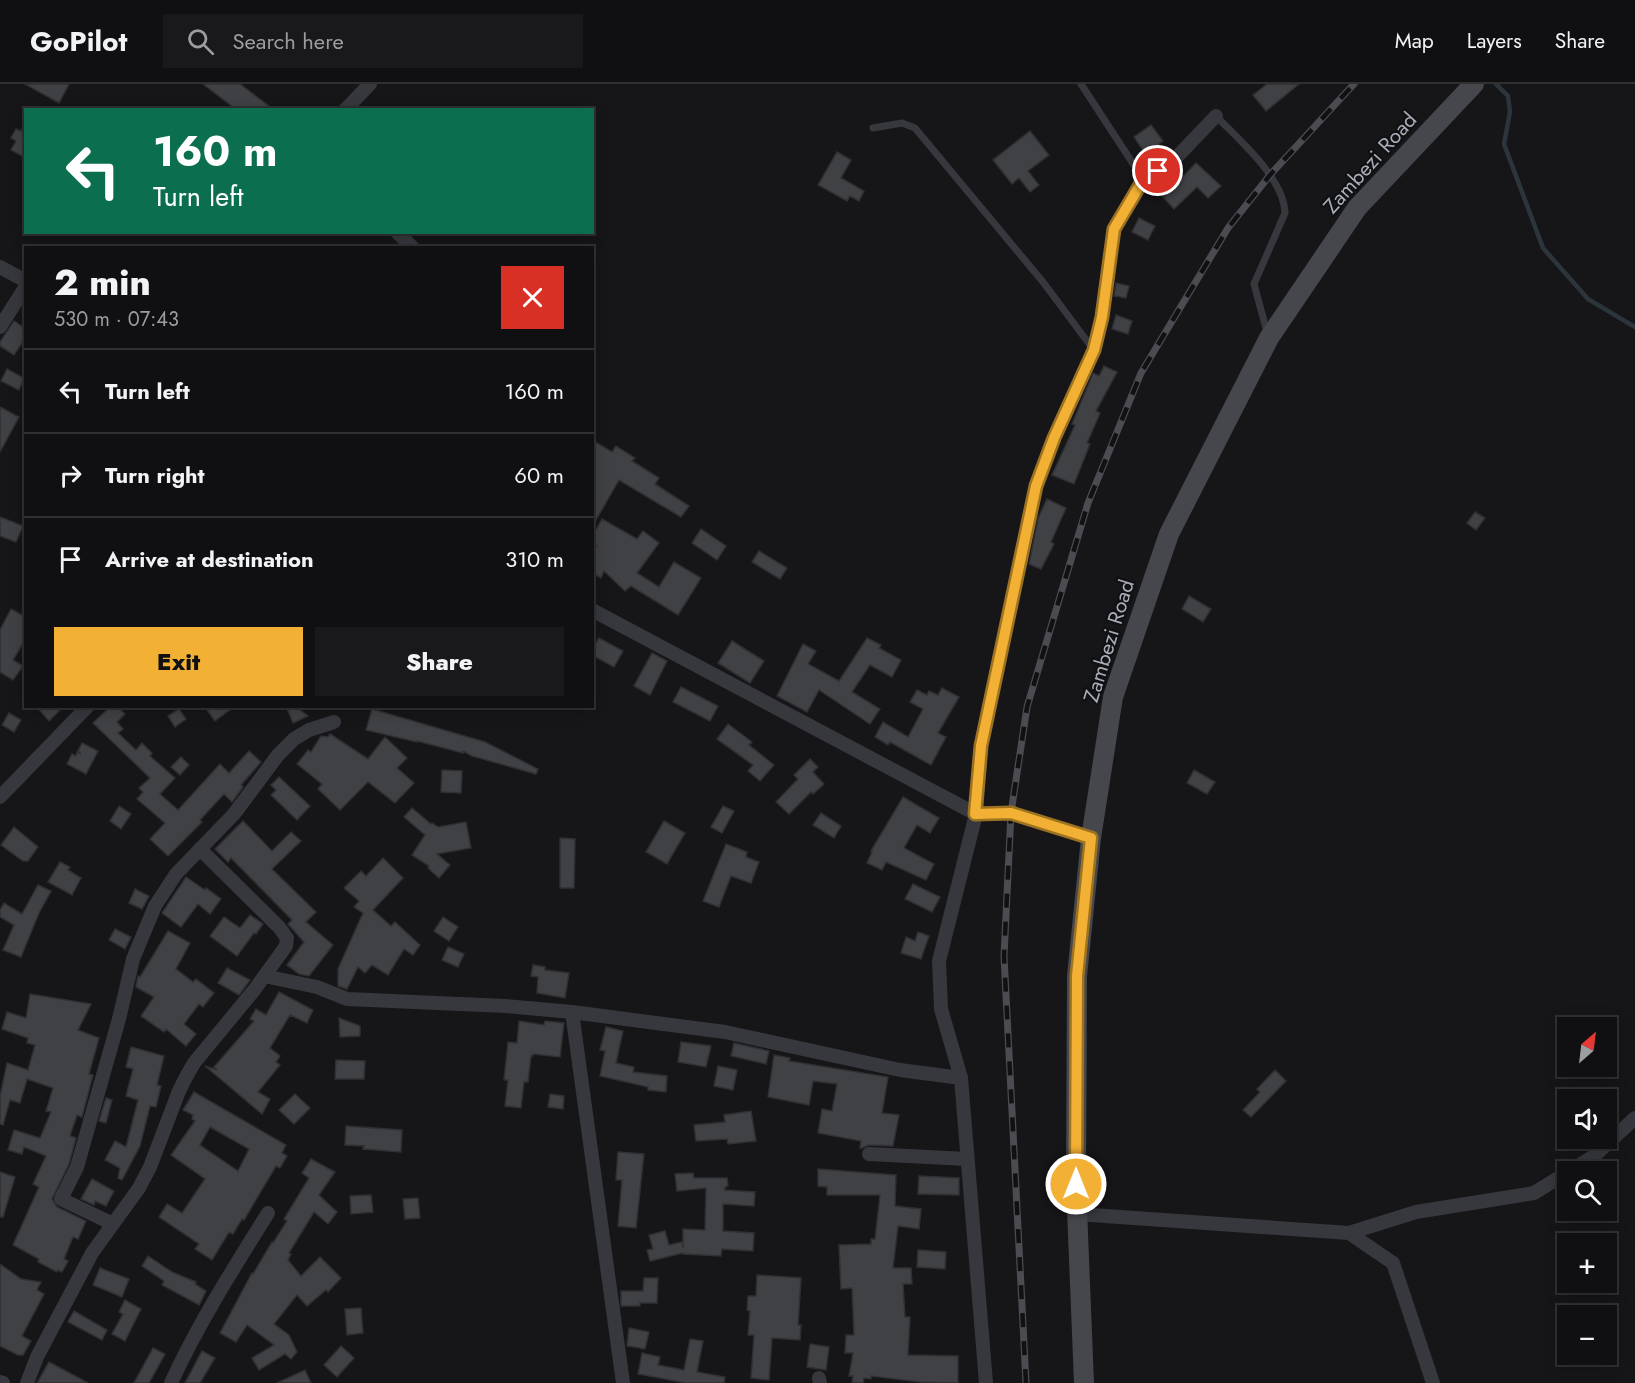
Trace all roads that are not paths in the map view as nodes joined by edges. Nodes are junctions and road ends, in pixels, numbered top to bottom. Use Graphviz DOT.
graph roads {
  1 [pos="1082,84"];
  2 [pos="1474,84"];
  3 [pos="361,87"];
  4 [pos="346,108"];
  5 [pos="1216,116"];
  6 [pos="873,128"];
  7 [pos="1143,180"];
  8 [pos="399,234"];
  9 [pos="410,246"];
  10 [pos="0,267"];
  11 [pos="24,280"];
  12 [pos="24,289"];
  13 [pos="0,327"];
  14 [pos="1269,338"];
  15 [pos="1094,350"];
  16 [pos="594,611"];
  17 [pos="86,708"];
  18 [pos="334,722"];
  19 [pos="0,797"];
  20 [pos="975,814"];
  21 [pos="1091,838"];
  22 [pos="200,849"];
  23 [pos="264,976"];
  24 [pos="572,1012"];
  25 [pos="961,1078"];
  26 [pos="1635,1118"];
  27 [pos="869,1154"];
  28 [pos="967,1159"];
  29 [pos="1586,1161"];
  30 [pos="1557,1179"];
  31 [pos="268,1213"];
  32 [pos="1077,1214"];
  33 [pos="113,1224"];
  34 [pos="1349,1233"];
  35 [pos="27,1383"];
  36 [pos="171,1383"];
  37 [pos="623,1383"];
  38 [pos="986,1383"];
  39 [pos="1084,1383"];
  40 [pos="1433,1383"];
  1 -- 7 [label="lane"];
  2 -- 14 [label="main road, Zambezi Road"];
  3 -- 4 [label="street"];
  5 -- 7 [label="street"];
  5 -- 14 [label="lane"];
  6 -- 15 [label="lane"];
  7 -- 15 [label="street"];
  8 -- 9 [label="street"];
  10 -- 11 [label="street"];
  12 -- 13 [label="street"];
  14 -- 21 [label="main road, Zambezi Road"];
  15 -- 20 [label="street"];
  16 -- 20 [label="street"];
  17 -- 19 [label="street"];
  18 -- 22 [label="street"];
  20 -- 21 [label="street"];
  20 -- 25 [label="street"];
  21 -- 32 [label="main road, Zambezi Road"];
  22 -- 23 [label="street"];
  22 -- 33 [label="street"];
  23 -- 24 [label="street"];
  23 -- 33 [label="street"];
  24 -- 25 [label="street"];
  24 -- 37 [label="street"];
  25 -- 28 [label="street"];
  26 -- 29 [label="street"];
  27 -- 28 [label="street"];
  28 -- 38 [label="street"];
  30 -- 34 [label="street"];
  31 -- 36 [label="street"];
  32 -- 34 [label="street"];
  32 -- 39 [label="main road, Zambezi Road"];
  33 -- 35 [label="street"];
  34 -- 40 [label="street"];
}
